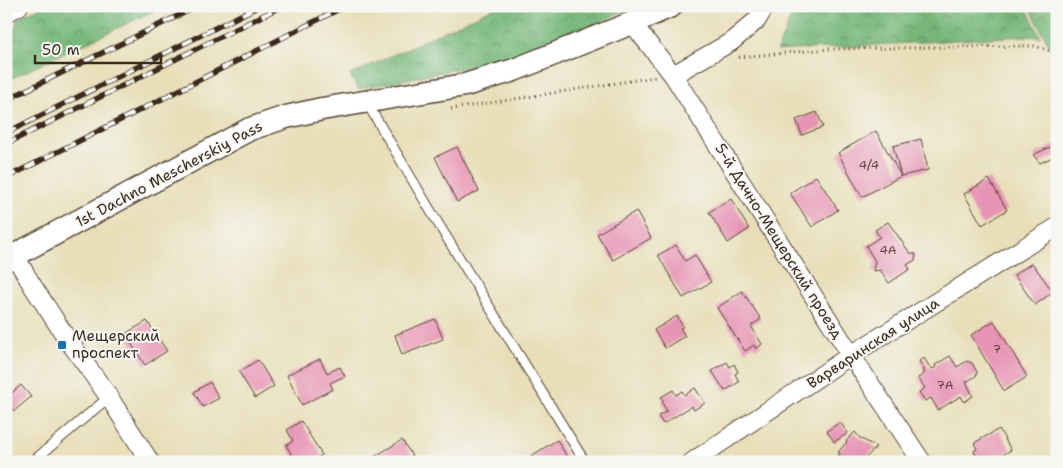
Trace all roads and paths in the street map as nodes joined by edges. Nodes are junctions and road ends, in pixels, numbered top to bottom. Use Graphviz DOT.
graph roads {
  1 [pos="19,6"];
  2 [pos="671,6"];
  3 [pos="765,6"];
  4 [pos="6,13"];
  5 [pos="632,23"];
  6 [pos="1057,52"];
  7 [pos="734,58"];
  8 [pos="673,75"];
  9 [pos="366,101"];
  10 [pos="442,110"];
  11 [pos="1057,227"];
  12 [pos="11,258"];
  13 [pos="851,355"];
  14 [pos="109,397"];
  15 [pos="32,462"];
  16 [pos="150,462"];
  17 [pos="585,462"];
  18 [pos="692,462"];
  19 [pos="922,462"];
  1 -- 4 [label="street"];
  2 -- 5 [label="street, 1st Dachno Mescherskiy Pass"];
  3 -- 8 [label="street"];
  5 -- 8 [label="street, 5-й Дачно-Мещерский проезд"];
  5 -- 9 [label="street, 1st Dachno Mescherskiy Pass"];
  6 -- 7 [label="path"];
  8 -- 10 [label="path"];
  8 -- 13 [label="street, 5-й Дачно-Мещерский проезд"];
  9 -- 12 [label="street, 1st Dachno Mescherskiy Pass"];
  9 -- 17 [label="lane"];
  11 -- 13 [label="street, Варваринская улица"];
  12 -- 14 [label="street"];
  13 -- 18 [label="street, Варваринская улица"];
  13 -- 19 [label="street, 5-й Дачно-Мещерский проезд"];
  14 -- 15 [label="lane"];
  14 -- 16 [label="street"];
}
